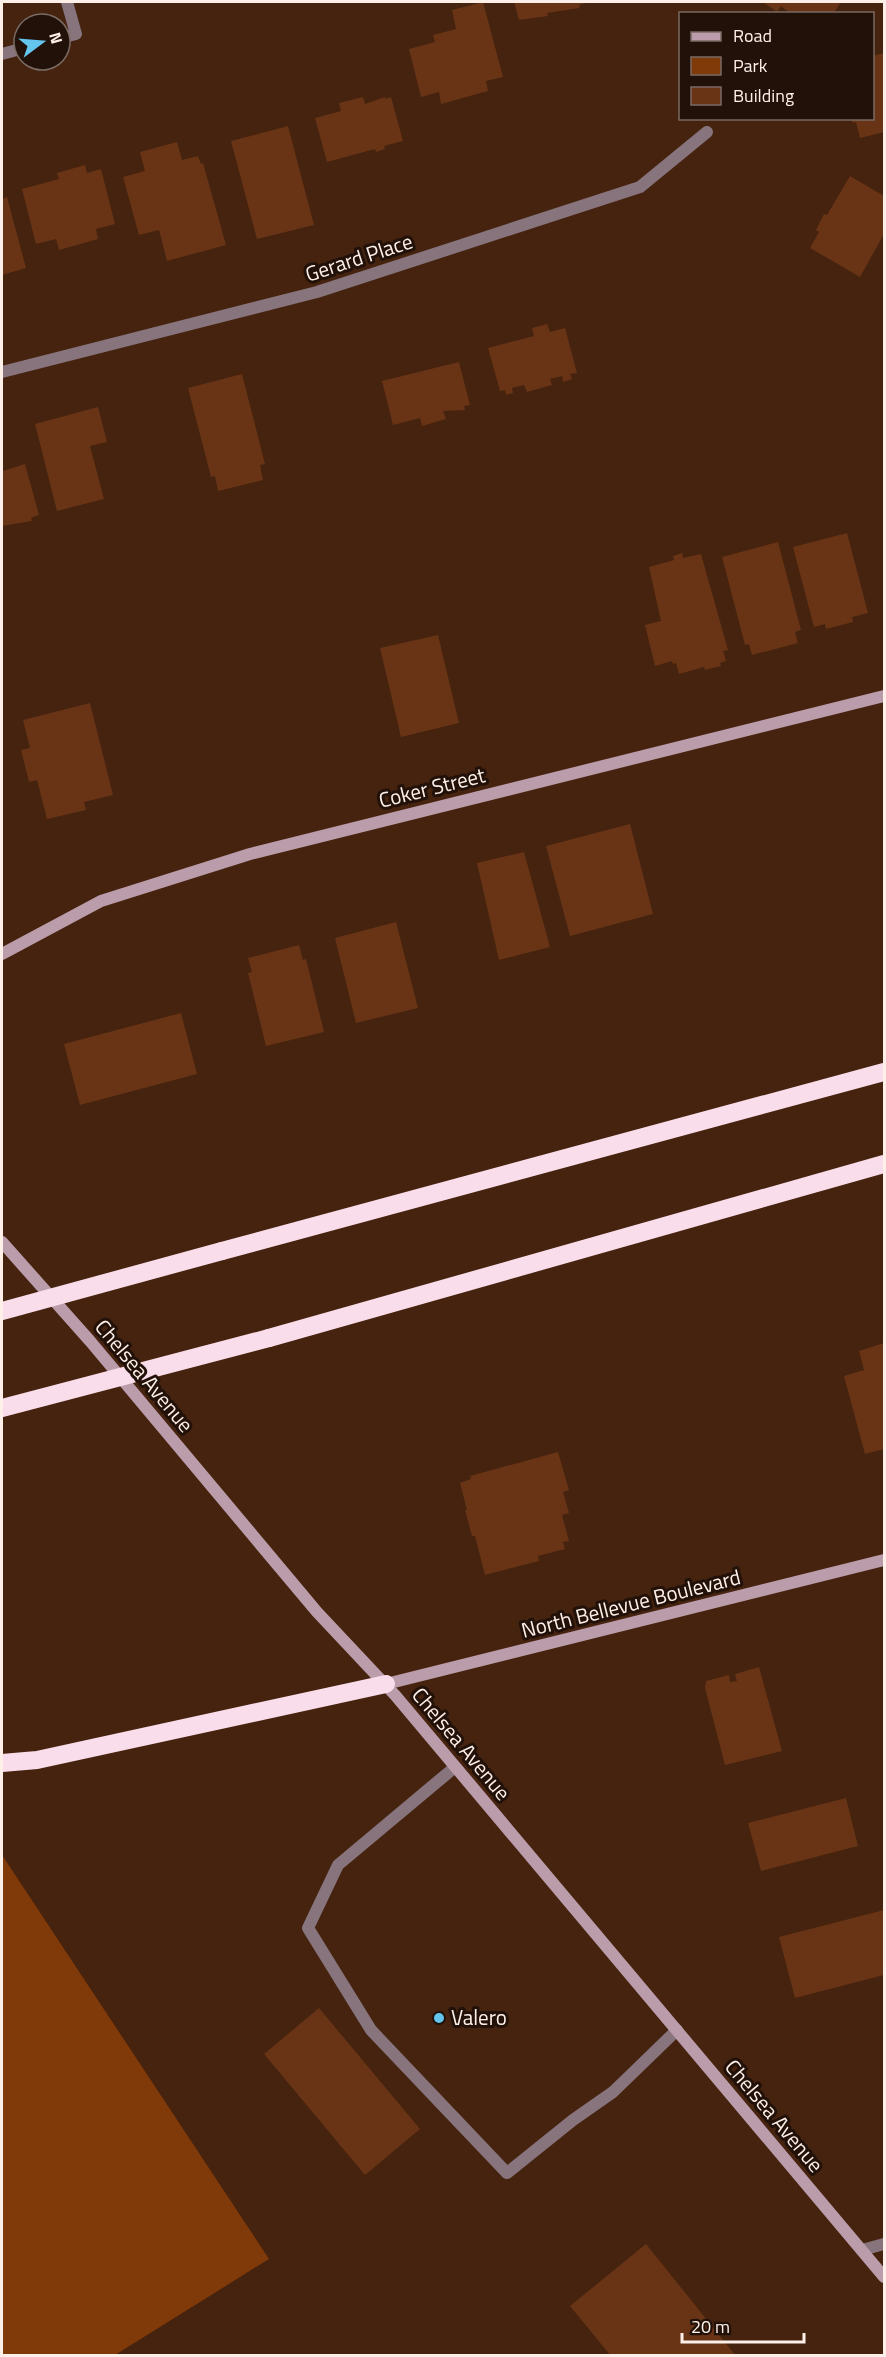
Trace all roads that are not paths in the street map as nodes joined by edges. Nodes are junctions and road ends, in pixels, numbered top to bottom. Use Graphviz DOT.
graph roads {
  1 [pos="72,20"];
  2 [pos="72,35"];
  3 [pos="707,132"];
  4 [pos="2,372"];
  5 [pos="885,696"];
  6 [pos="2,954"];
  7 [pos="885,1072"];
  8 [pos="885,1164"];
  9 [pos="2,1242"];
  10 [pos="2,1311"];
  11 [pos="2,1408"];
  12 [pos="885,1560"];
  13 [pos="386,1684"];
  14 [pos="2,1763"];
  15 [pos="456,1767"];
  16 [pos="677,2030"];
  17 [pos="885,2244"];
  18 [pos="862,2250"];
  19 [pos="885,2277"];
  1 -- 2 [label="street"];
  3 -- 4 [label="street, Gerard Place"];
  5 -- 6 [label="main road, Coker Street"];
  7 -- 10 [label="highway, bridge"];
  8 -- 11 [label="highway, bridge"];
  9 -- 13 [label="main road, Chelsea Avenue"];
  12 -- 13 [label="main road, North Bellevue Boulevard"];
  13 -- 14 [label="highway"];
  13 -- 15 [label="main road, Chelsea Avenue"];
  15 -- 16 [label="main road, Chelsea Avenue"];
  15 -- 16 [label="street"];
  16 -- 18 [label="main road, Chelsea Avenue"];
  17 -- 18 [label="street"];
  18 -- 19 [label="main road, Chelsea Avenue"];
}
